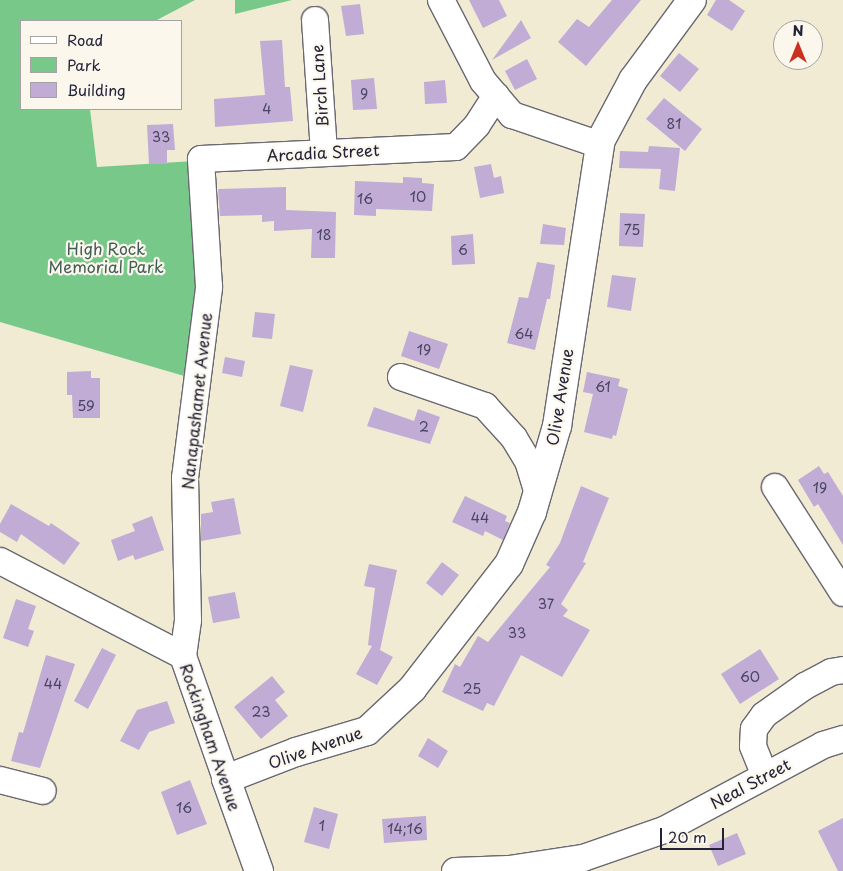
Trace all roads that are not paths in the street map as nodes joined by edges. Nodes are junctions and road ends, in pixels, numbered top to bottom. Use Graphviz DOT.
graph roads {
  1 [pos="441,0"];
  2 [pos="692,0"];
  3 [pos="315,20"];
  4 [pos="496,96"];
  5 [pos="600,145"];
  6 [pos="324,151"];
  7 [pos="206,234"];
  8 [pos="401,377"];
  9 [pos="775,487"];
  10 [pos="538,494"];
  11 [pos="0,561"];
  12 [pos="843,593"];
  13 [pos="183,656"];
  14 [pos="843,670"];
  15 [pos="843,739"];
  16 [pos="765,776"];
  17 [pos="226,779"];
  18 [pos="0,780"];
  19 [pos="43,791"];
  20 [pos="259,871"];
  21 [pos="455,871"];
  1 -- 4 [label="street"];
  2 -- 5 [label="street, Olive Avenue"];
  3 -- 6 [label="street, Birch Lane"];
  4 -- 5 [label="street"];
  4 -- 6 [label="street, Arcadia Street"];
  5 -- 10 [label="street, Olive Avenue"];
  6 -- 7 [label="street, Arcadia Street"];
  7 -- 13 [label="street, Nanapashamet Avenue"];
  8 -- 10 [label="street"];
  9 -- 12 [label="street"];
  10 -- 17 [label="street, Olive Avenue"];
  11 -- 13 [label="street, Rockingham Avenue"];
  13 -- 17 [label="street, Rockingham Avenue"];
  14 -- 16 [label="street"];
  15 -- 16 [label="street, Neal Street"];
  16 -- 21 [label="street, Neal Street"];
  17 -- 20 [label="street, Rockingham Avenue"];
  18 -- 19 [label="street"];
}
